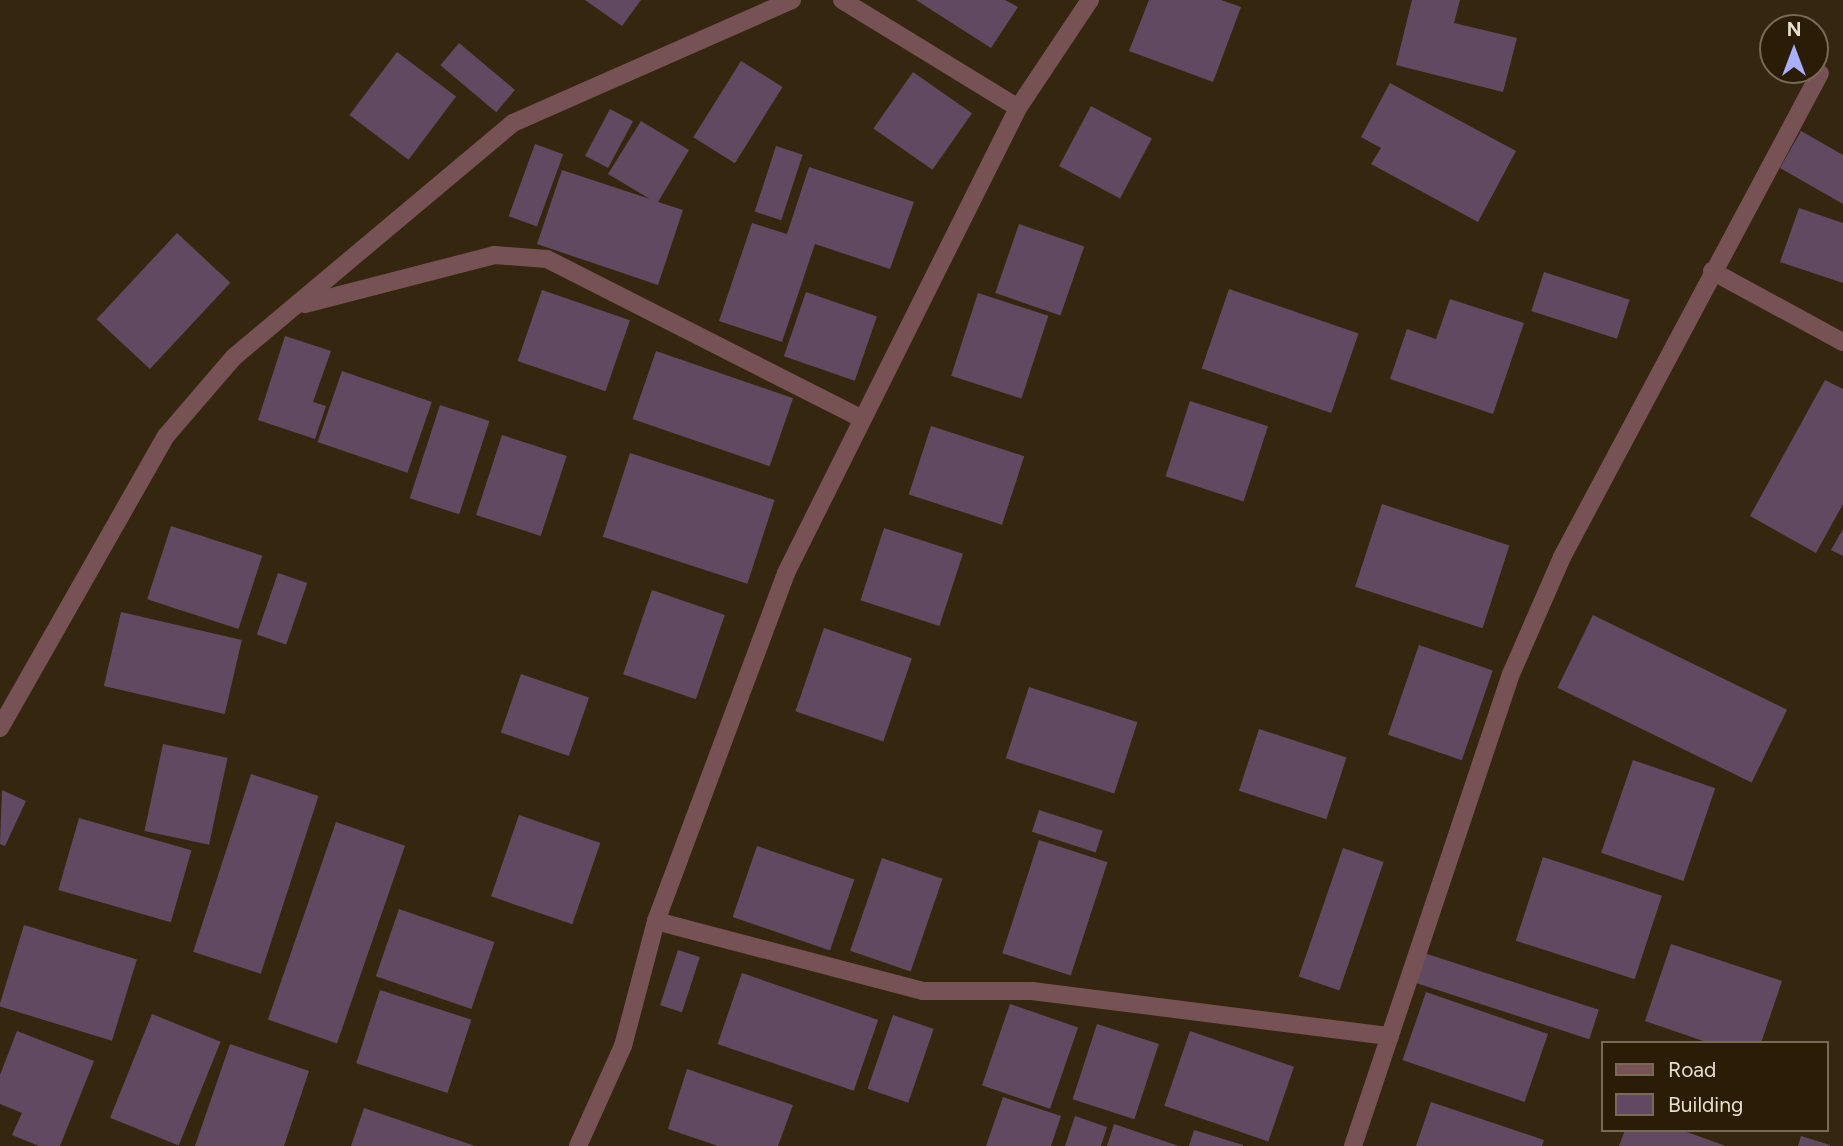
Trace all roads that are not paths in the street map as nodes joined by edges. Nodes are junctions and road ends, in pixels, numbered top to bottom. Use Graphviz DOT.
graph roads {
  1 [pos="792,0"];
  2 [pos="842,0"];
  3 [pos="1090,0"];
  4 [pos="1815,84"];
  5 [pos="1018,108"];
  6 [pos="1712,271"];
  7 [pos="298,305"];
  8 [pos="1843,342"];
  9 [pos="860,418"];
  10 [pos="6,698"];
  11 [pos="0,728"];
  12 [pos="656,921"];
  13 [pos="1390,1036"];
  14 [pos="578,1146"];
  15 [pos="1353,1146"];
  1 -- 7 [label="street"];
  2 -- 5 [label="street"];
  3 -- 5 [label="street"];
  4 -- 6 [label="street"];
  5 -- 9 [label="street"];
  6 -- 8 [label="street"];
  6 -- 13 [label="street"];
  7 -- 9 [label="street"];
  7 -- 10 [label="street"];
  9 -- 12 [label="street"];
  10 -- 11 [label="street"];
  12 -- 13 [label="street"];
  12 -- 14 [label="street"];
  13 -- 15 [label="street"];
}
